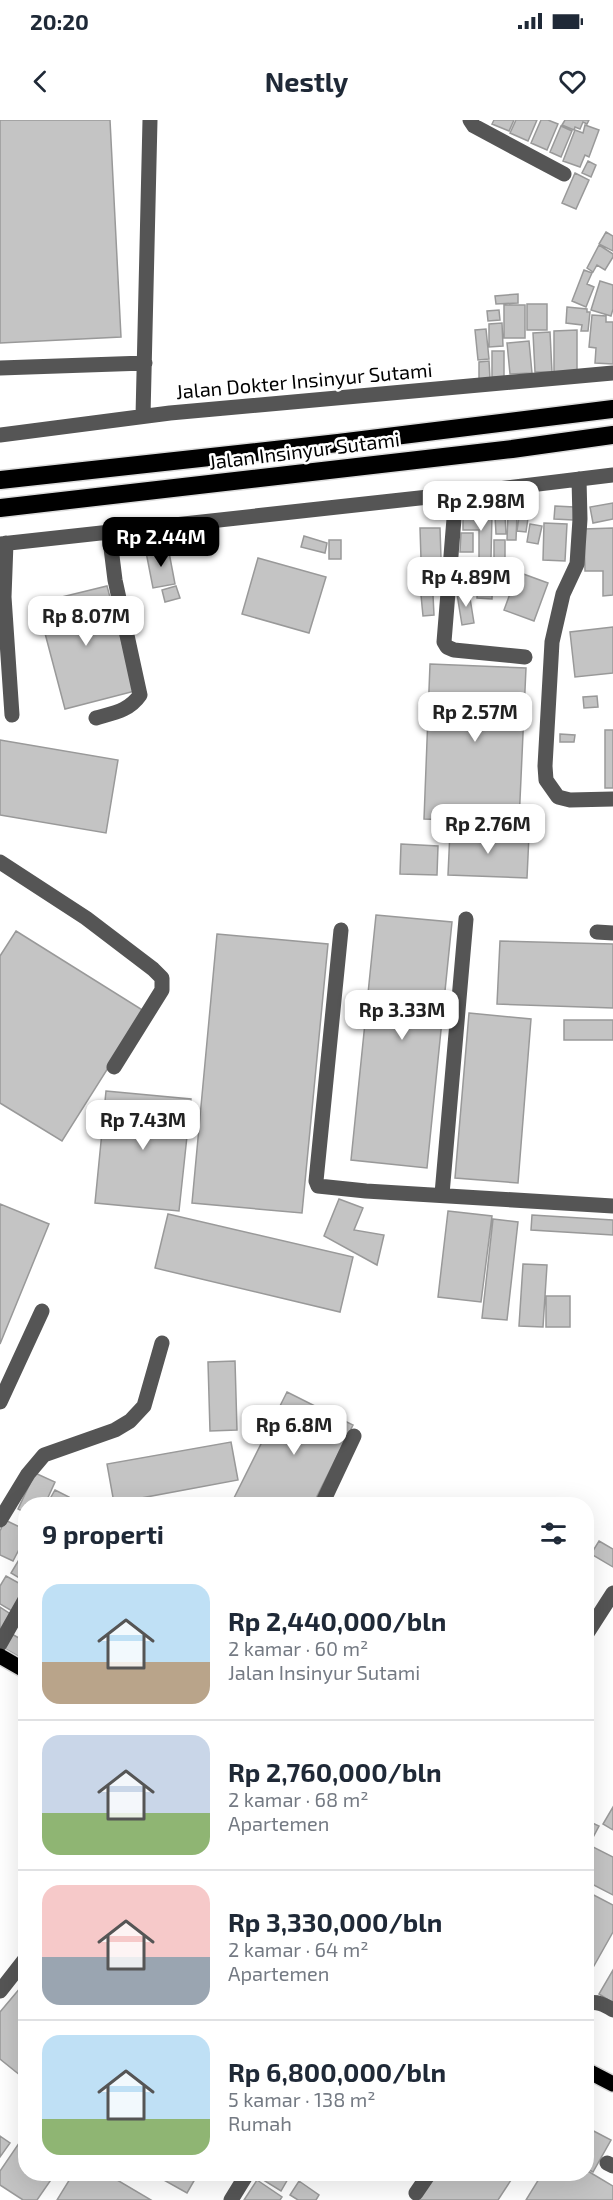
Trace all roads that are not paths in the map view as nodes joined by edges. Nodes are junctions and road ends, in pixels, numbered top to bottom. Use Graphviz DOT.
graph roads {
  1 [pos="150,120"];
  2 [pos="470,120"];
  3 [pos="564,174"];
  4 [pos="145,363"];
  5 [pos="0,368"];
  6 [pos="613,373"];
  7 [pos="613,409"];
  8 [pos="143,416"];
  9 [pos="0,435"];
  10 [pos="613,435"];
  11 [pos="613,475"];
  12 [pos="579,479"];
  13 [pos="0,480"];
  14 [pos="456,494"];
  15 [pos="0,508"];
  16 [pos="109,532"];
  17 [pos="3,543"];
  18 [pos="525,657"];
  19 [pos="12,715"];
  20 [pos="96,718"];
  21 [pos="613,799"];
  22 [pos="0,862"];
  23 [pos="465,919"];
  24 [pos="341,930"];
  25 [pos="597,933"];
  26 [pos="613,933"];
  27 [pos="114,1067"];
  28 [pos="442,1194"];
  29 [pos="613,1206"];
  30 [pos="42,1311"];
  31 [pos="162,1343"];
  32 [pos="0,1402"];
  33 [pos="354,1436"];
  34 [pos="325,1497"];
  35 [pos="0,1520"];
  36 [pos="613,1593"];
  37 [pos="18,1613"];
  38 [pos="594,1623"];
  39 [pos="0,1644"];
  40 [pos="0,1656"];
  41 [pos="18,1666"];
  42 [pos="18,1968"];
  43 [pos="0,1990"];
  44 [pos="594,2002"];
  45 [pos="613,2010"];
  46 [pos="594,2074"];
  47 [pos="613,2084"];
  48 [pos="243,2181"];
  49 [pos="424,2181"];
  50 [pos="416,2193"];
  51 [pos="231,2200"];
  1 -- 4 [label="street"];
  2 -- 3 [label="street"];
  4 -- 5 [label="street"];
  4 -- 8 [label="street"];
  6 -- 8 [label="street, Jalan Dokter Insinyur Sutami"];
  7 -- 13 [label="highway, Jalan Insinyur Sutami"];
  8 -- 9 [label="street, Jalan Dokter Insinyur Sutami"];
  10 -- 15 [label="highway, Jalan Insinyur Sutami"];
  11 -- 12 [label="street"];
  12 -- 14 [label="street"];
  12 -- 21 [label="street"];
  14 -- 16 [label="street"];
  14 -- 18 [label="street"];
  16 -- 17 [label="street"];
  16 -- 20 [label="street"];
  17 -- 19 [label="street"];
  22 -- 27 [label="street"];
  23 -- 28 [label="street"];
  24 -- 28 [label="street"];
  25 -- 26 [label="street"];
  28 -- 29 [label="street"];
  30 -- 32 [label="street"];
  31 -- 35 [label="street"];
  33 -- 34 [label="street"];
  36 -- 38 [label="street"];
  37 -- 39 [label="street"];
  40 -- 41 [label="main road"];
  42 -- 43 [label="street"];
  44 -- 45 [label="street"];
  46 -- 47 [label="main road"];
  48 -- 51 [label="street"];
  49 -- 50 [label="street"];
}
